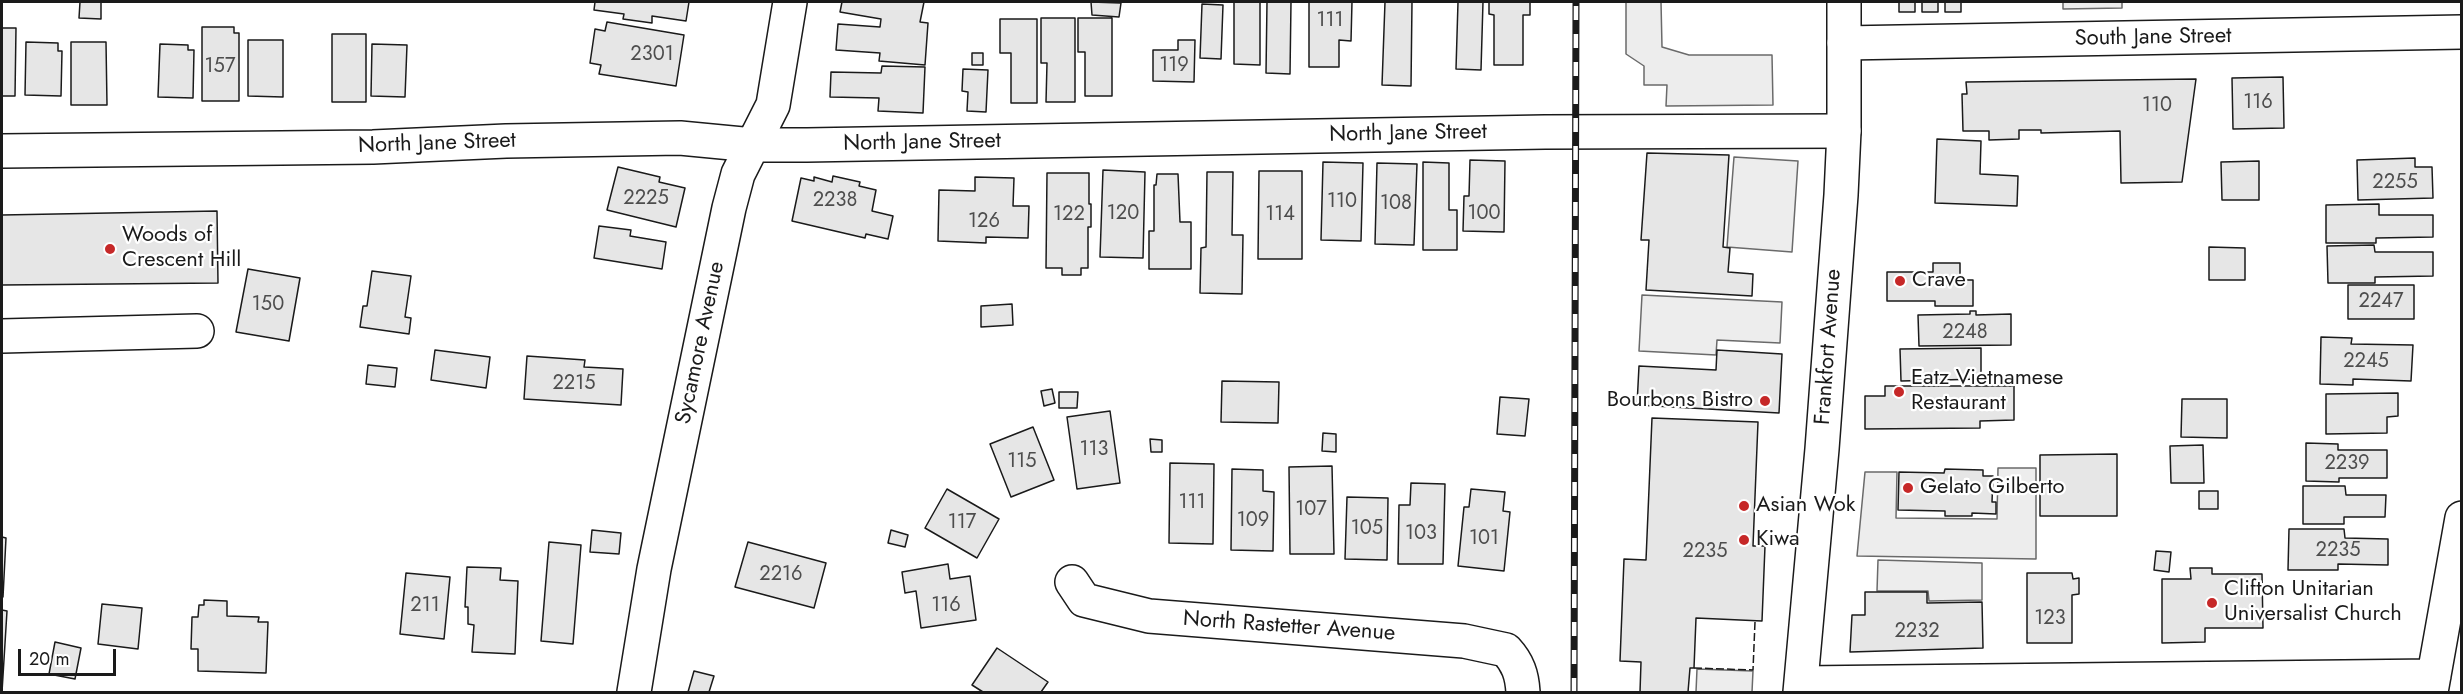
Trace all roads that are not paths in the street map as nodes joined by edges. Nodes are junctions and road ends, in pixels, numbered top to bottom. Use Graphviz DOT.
graph roads {
  1 [pos="790,2"];
  2 [pos="1844,2"];
  3 [pos="2462,33"];
  4 [pos="1844,43"];
  5 [pos="1844,131"];
  6 [pos="753,145"];
  7 [pos="2,151"];
  8 [pos="197,331"];
  9 [pos="2,336"];
  10 [pos="2462,518"];
  11 [pos="1072,582"];
  12 [pos="2433,684"];
  13 [pos="1801,688"];
  14 [pos="634,693"];
  15 [pos="1523,693"];
  1 -- 6 [label="street, Sycamore Avenue"];
  2 -- 4 [label="street, Frankfort Avenue"];
  3 -- 4 [label="street, South Jane Street"];
  4 -- 5 [label="street, Frankfort Avenue"];
  5 -- 6 [label="street, North Jane Street"];
  5 -- 13 [label="street, Frankfort Avenue"];
  6 -- 7 [label="street, North Jane Street"];
  6 -- 14 [label="street, Sycamore Avenue"];
  8 -- 9 [label="street"];
  10 -- 12 [label="street"];
  11 -- 15 [label="street, North Rastetter Avenue"];
  12 -- 13 [label="street"];
}
